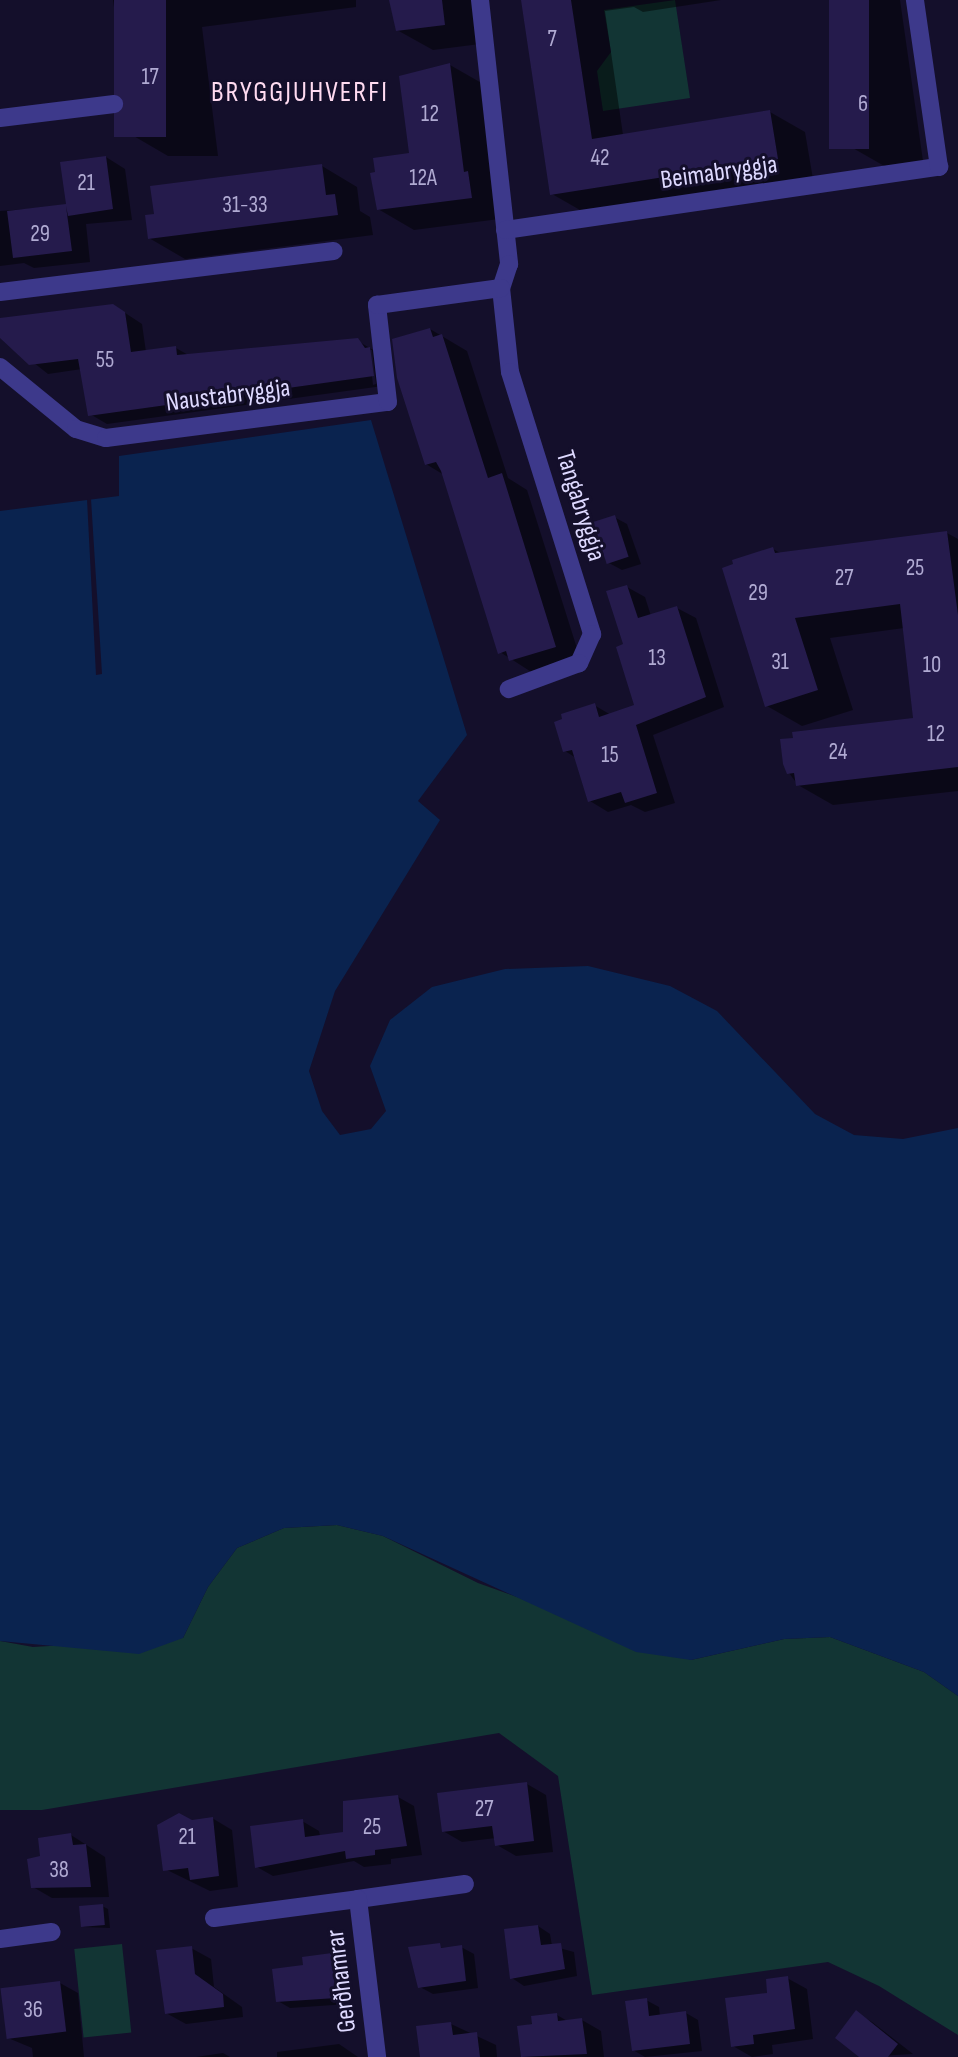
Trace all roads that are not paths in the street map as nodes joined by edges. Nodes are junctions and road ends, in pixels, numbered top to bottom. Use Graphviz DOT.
graph roads {
  1 [pos="480,0"];
  2 [pos="915,0"];
  3 [pos="114,104"];
  4 [pos="0,118"];
  5 [pos="505,230"];
  6 [pos="333,251"];
  7 [pos="501,288"];
  8 [pos="0,292"];
  9 [pos="0,367"];
  10 [pos="509,688"];
  11 [pos="465,1884"];
  12 [pos="358,1899"];
  13 [pos="214,1918"];
  14 [pos="52,1932"];
  15 [pos="0,1940"];
  16 [pos="377,2057"];
  1 -- 5 [label="street, Tangabryggja"];
  2 -- 5 [label="street, Beimabryggja"];
  3 -- 4 [label="street"];
  5 -- 7 [label="street, Tangabryggja"];
  6 -- 8 [label="street"];
  7 -- 9 [label="street, Naustabryggja"];
  7 -- 10 [label="street, Tangabryggja"];
  11 -- 12 [label="street, Gerðhamrar"];
  12 -- 13 [label="street, Gerðhamrar"];
  12 -- 16 [label="street, Gerðhamrar"];
  14 -- 15 [label="street"];
}
